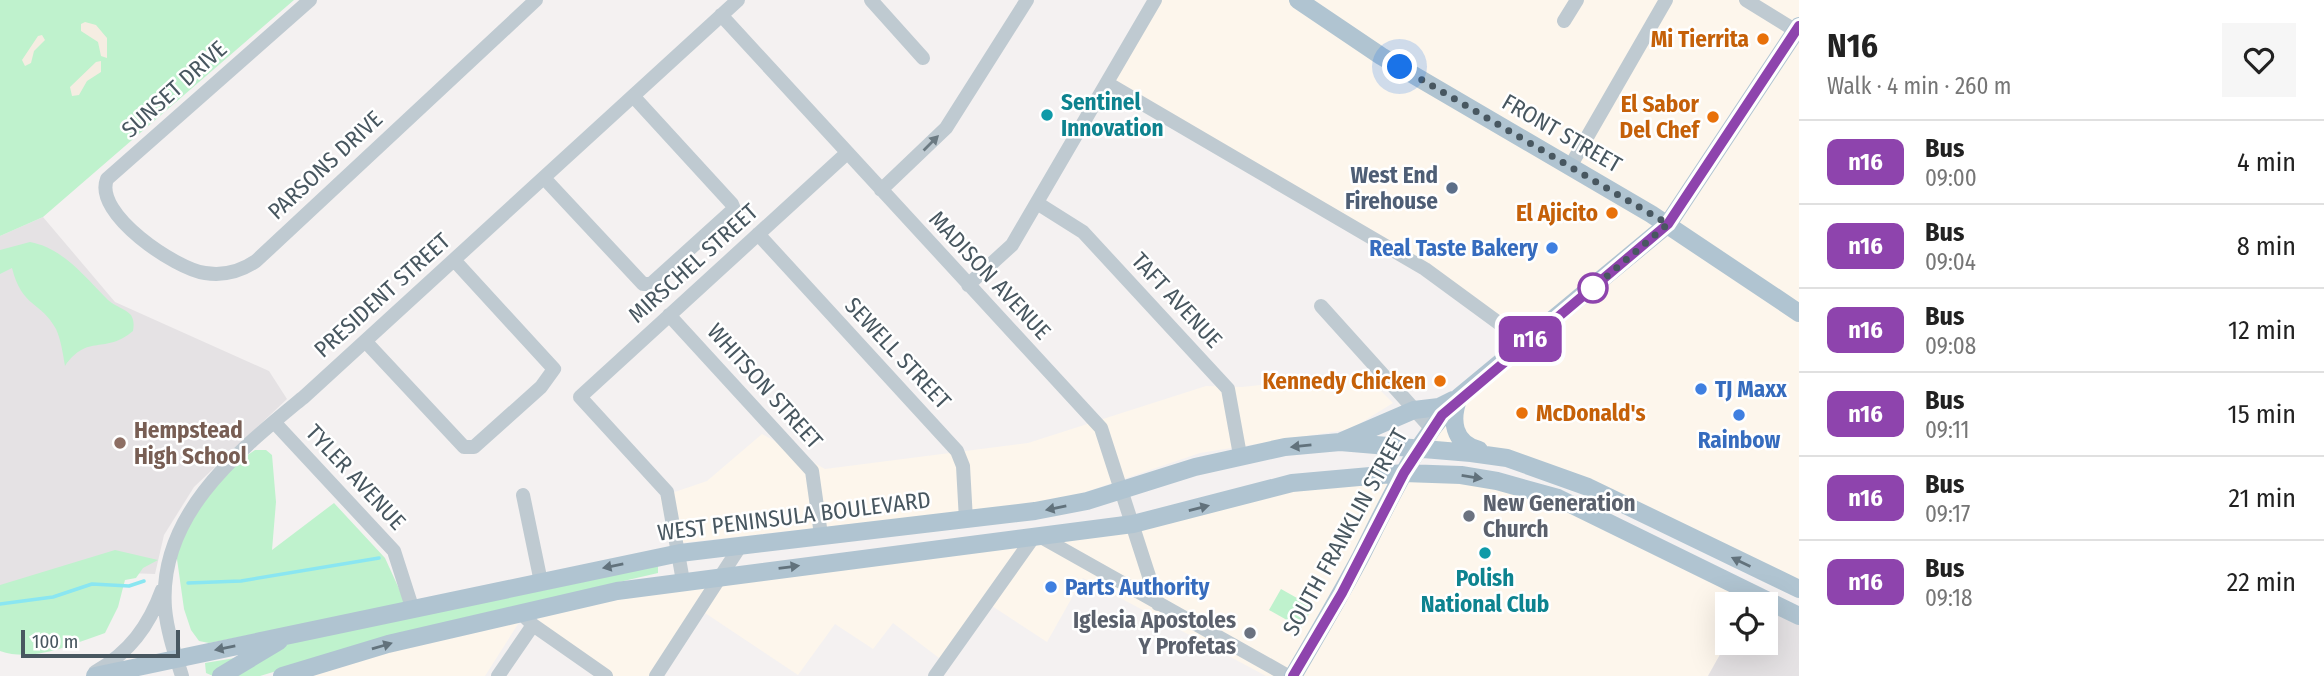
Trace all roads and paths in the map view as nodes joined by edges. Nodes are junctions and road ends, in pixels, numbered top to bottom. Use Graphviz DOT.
graph roads {
  1 [pos="310,0"];
  2 [pos="536,0"];
  3 [pos="738,0"];
  4 [pos="871,0"];
  5 [pos="1027,0"];
  6 [pos="1155,0"];
  7 [pos="1298,0"];
  8 [pos="1577,0"];
  9 [pos="1666,0"];
  10 [pos="1746,0"];
  11 [pos="721,15"];
  12 [pos="1564,21"];
  13 [pos="1797,28"];
  14 [pos="923,58"];
  15 [pos="1107,83"];
  16 [pos="633,96"];
  17 [pos="847,153"];
  18 [pos="1570,165"];
  19 [pos="544,178"];
  20 [pos="881,190"];
  21 [pos="1037,203"];
  22 [pos="126,223"];
  23 [pos="1668,224"];
  24 [pos="758,234"];
  25 [pos="454,260"];
  26 [pos="968,285"];
  27 [pos="1321,306"];
  28 [pos="1799,313"];
  29 [pos="669,315"];
  30 [pos="365,341"];
  31 [pos="1526,343"];
  32 [pos="1459,397"];
  33 [pos="1414,410"];
  34 [pos="274,422"];
  35 [pos="1432,428"];
  36 [pos="1340,442"];
  37 [pos="1418,448"];
  38 [pos="1241,455"];
  39 [pos="1507,458"];
  40 [pos="1404,473"];
  41 [pos="1122,491"];
  42 [pos="523,495"];
  43 [pos="966,520"];
  44 [pos="1133,524"];
  45 [pos="821,536"];
  46 [pos="1037,537"];
  47 [pos="741,545"];
  48 [pos="680,553"];
  49 [pos="721,575"];
  50 [pos="165,579"];
  51 [pos="684,581"];
  52 [pos="541,582"];
  53 [pos="1799,589"];
  54 [pos="1158,604"];
  55 [pos="412,607"];
  56 [pos="520,612"];
  57 [pos="1799,616"];
  58 [pos="533,625"];
  59 [pos="284,636"];
  60 [pos="176,658"];
  61 [pos="319,671"];
  62 [pos="942,674"];
  63 [pos="88,676"];
  64 [pos="95,676"];
  65 [pos="168,676"];
  66 [pos="182,676"];
  67 [pos="221,676"];
  68 [pos="282,676"];
  69 [pos="498,676"];
  70 [pos="606,676"];
  71 [pos="656,676"];
  72 [pos="1291,676"];
  1 -- 22 [label="street, SUNSET DRIVE"];
  2 -- 22 [label="street, PARSONS DRIVE"];
  3 -- 11 [label="street, PRESIDENT STREET"];
  4 -- 14 [label="street"];
  20 -- 5 [label="street, one-way"];
  6 -- 15 [label="street"];
  7 -- 18 [label="main road, FRONT STREET"];
  8 -- 12 [label="street"];
  9 -- 18 [label="street"];
  10 -- 13 [label="street"];
  11 -- 16 [label="street, PRESIDENT STREET"];
  11 -- 17 [label="street, MADISON AVENUE"];
  13 -- 23 [label="main road, SOUTH FRANKLIN STREET"];
  15 -- 21 [label="street"];
  15 -- 31 [label="street"];
  16 -- 19 [label="street, PRESIDENT STREET"];
  16 -- 19 [label="street"];
  17 -- 20 [label="street, MADISON AVENUE"];
  17 -- 24 [label="street, MIRSCHEL STREET"];
  18 -- 23 [label="main road, FRONT STREET"];
  19 -- 25 [label="street, PRESIDENT STREET"];
  20 -- 26 [label="street, MADISON AVENUE"];
  21 -- 26 [label="street"];
  21 -- 38 [label="street, TAFT AVENUE"];
  23 -- 28 [label="main road, FRONT STREET"];
  23 -- 31 [label="main road, SOUTH FRANKLIN STREET"];
  24 -- 29 [label="street, MIRSCHEL STREET"];
  24 -- 43 [label="street, SEWELL STREET"];
  25 -- 30 [label="street, PRESIDENT STREET"];
  25 -- 30 [label="street"];
  26 -- 41 [label="street, MADISON AVENUE"];
  27 -- 33 [label="street"];
  29 -- 45 [label="street, WHITSON STREET"];
  29 -- 48 [label="street, MIRSCHEL STREET"];
  30 -- 34 [label="street, PRESIDENT STREET"];
  31 -- 32 [label="main road, SOUTH FRANKLIN STREET"];
  32 -- 33 [label="main road"];
  32 -- 35 [label="main road, SOUTH FRANKLIN STREET"];
  32 -- 39 [label="main road"];
  33 -- 35 [label="street"];
  33 -- 36 [label="main road"];
  34 -- 50 [label="street, PRESIDENT STREET"];
  34 -- 55 [label="street, TYLER AVENUE"];
  35 -- 37 [label="main road, SOUTH FRANKLIN STREET"];
  36 -- 37 [label="main road, WEST PENINSULA BOULEVARD"];
  36 -- 38 [label="main road, WEST PENINSULA BOULEVARD, one-way"];
  37 -- 39 [label="main road, WEST PENINSULA BOULEVARD"];
  37 -- 40 [label="main road, SOUTH FRANKLIN STREET"];
  38 -- 41 [label="main road, WEST PENINSULA BOULEVARD"];
  53 -- 39 [label="main road, one-way"];
  44 -- 40 [label="main road, one-way"];
  40 -- 57 [label="main road, one-way"];
  40 -- 72 [label="main road, SOUTH FRANKLIN STREET"];
  41 -- 43 [label="main road, WEST PENINSULA BOULEVARD, one-way"];
  41 -- 44 [label="street, MADISON AVENUE"];
  42 -- 52 [label="street"];
  43 -- 45 [label="main road, WEST PENINSULA BOULEVARD"];
  44 -- 46 [label="main road"];
  44 -- 54 [label="street, MADISON AVENUE"];
  45 -- 47 [label="main road, WEST PENINSULA BOULEVARD"];
  49 -- 46 [label="main road, one-way"];
  46 -- 54 [label="street"];
  46 -- 62 [label="street"];
  47 -- 48 [label="main road, WEST PENINSULA BOULEVARD"];
  47 -- 49 [label="street"];
  48 -- 51 [label="street"];
  48 -- 52 [label="main road, WEST PENINSULA BOULEVARD, one-way"];
  49 -- 51 [label="main road"];
  49 -- 71 [label="street"];
  50 -- 60 [label="street, PRESIDENT STREET"];
  50 -- 63 [label="street"];
  51 -- 56 [label="main road"];
  52 -- 55 [label="main road, WEST PENINSULA BOULEVARD"];
  54 -- 72 [label="street"];
  55 -- 59 [label="main road, WEST PENINSULA BOULEVARD"];
  56 -- 58 [label="street"];
  61 -- 56 [label="main road, one-way"];
  58 -- 69 [label="street"];
  58 -- 70 [label="street"];
  59 -- 60 [label="main road, WEST PENINSULA BOULEVARD, one-way"];
  59 -- 67 [label="main road"];
  60 -- 64 [label="main road, WEST PENINSULA BOULEVARD"];
  60 -- 65 [label="main road"];
  60 -- 66 [label="street, PRESIDENT STREET"];
  61 -- 68 [label="main road"];
}
